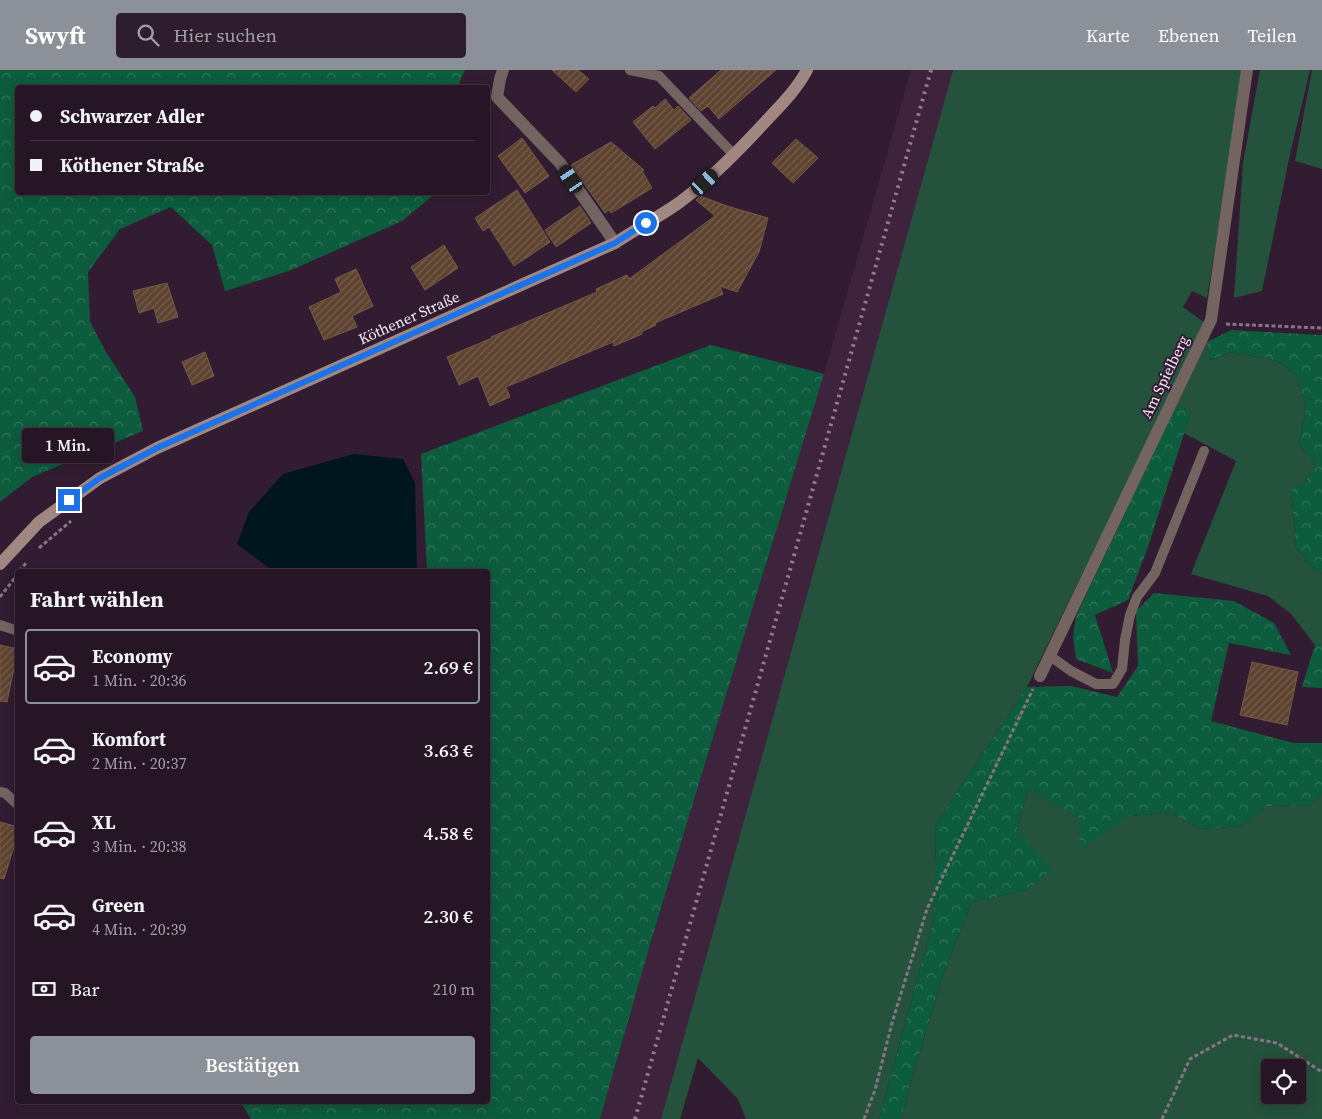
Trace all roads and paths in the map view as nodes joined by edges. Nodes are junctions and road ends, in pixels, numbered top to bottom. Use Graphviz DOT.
graph roads {
  1 [pos="503,70"];
  2 [pos="630,70"];
  3 [pos="807,70"];
  4 [pos="1247,70"];
  5 [pos="734,155"];
  6 [pos="615,243"];
  7 [pos="1211,320"];
  8 [pos="1322,328"];
  9 [pos="1204,451"];
  10 [pos="0,564"];
  11 [pos="15,578"];
  12 [pos="1,594"];
  13 [pos="0,625"];
  14 [pos="15,630"];
  15 [pos="1050,656"];
  16 [pos="1040,676"];
  17 [pos="2,792"];
  18 [pos="15,798"];
  19 [pos="15,802"];
  20 [pos="1322,1072"];
  21 [pos="864,1119"];
  22 [pos="1162,1119"];
  1 -- 6 [label="street"];
  2 -- 5 [label="lane"];
  3 -- 5 [label="main road, Köthener Straße"];
  4 -- 7 [label="street, Am Spielberg"];
  5 -- 6 [label="main road, Köthener Straße"];
  6 -- 10 [label="main road, Köthener Straße"];
  7 -- 8 [label="path"];
  7 -- 15 [label="street, Am Spielberg"];
  9 -- 15 [label="lane"];
  11 -- 12 [label="path"];
  13 -- 14 [label="lane"];
  15 -- 16 [label="street, Am Spielberg"];
  16 -- 21 [label="path"];
  17 -- 18 [label="lane"];
  17 -- 19 [label="lane"];
  20 -- 22 [label="path"];
}
